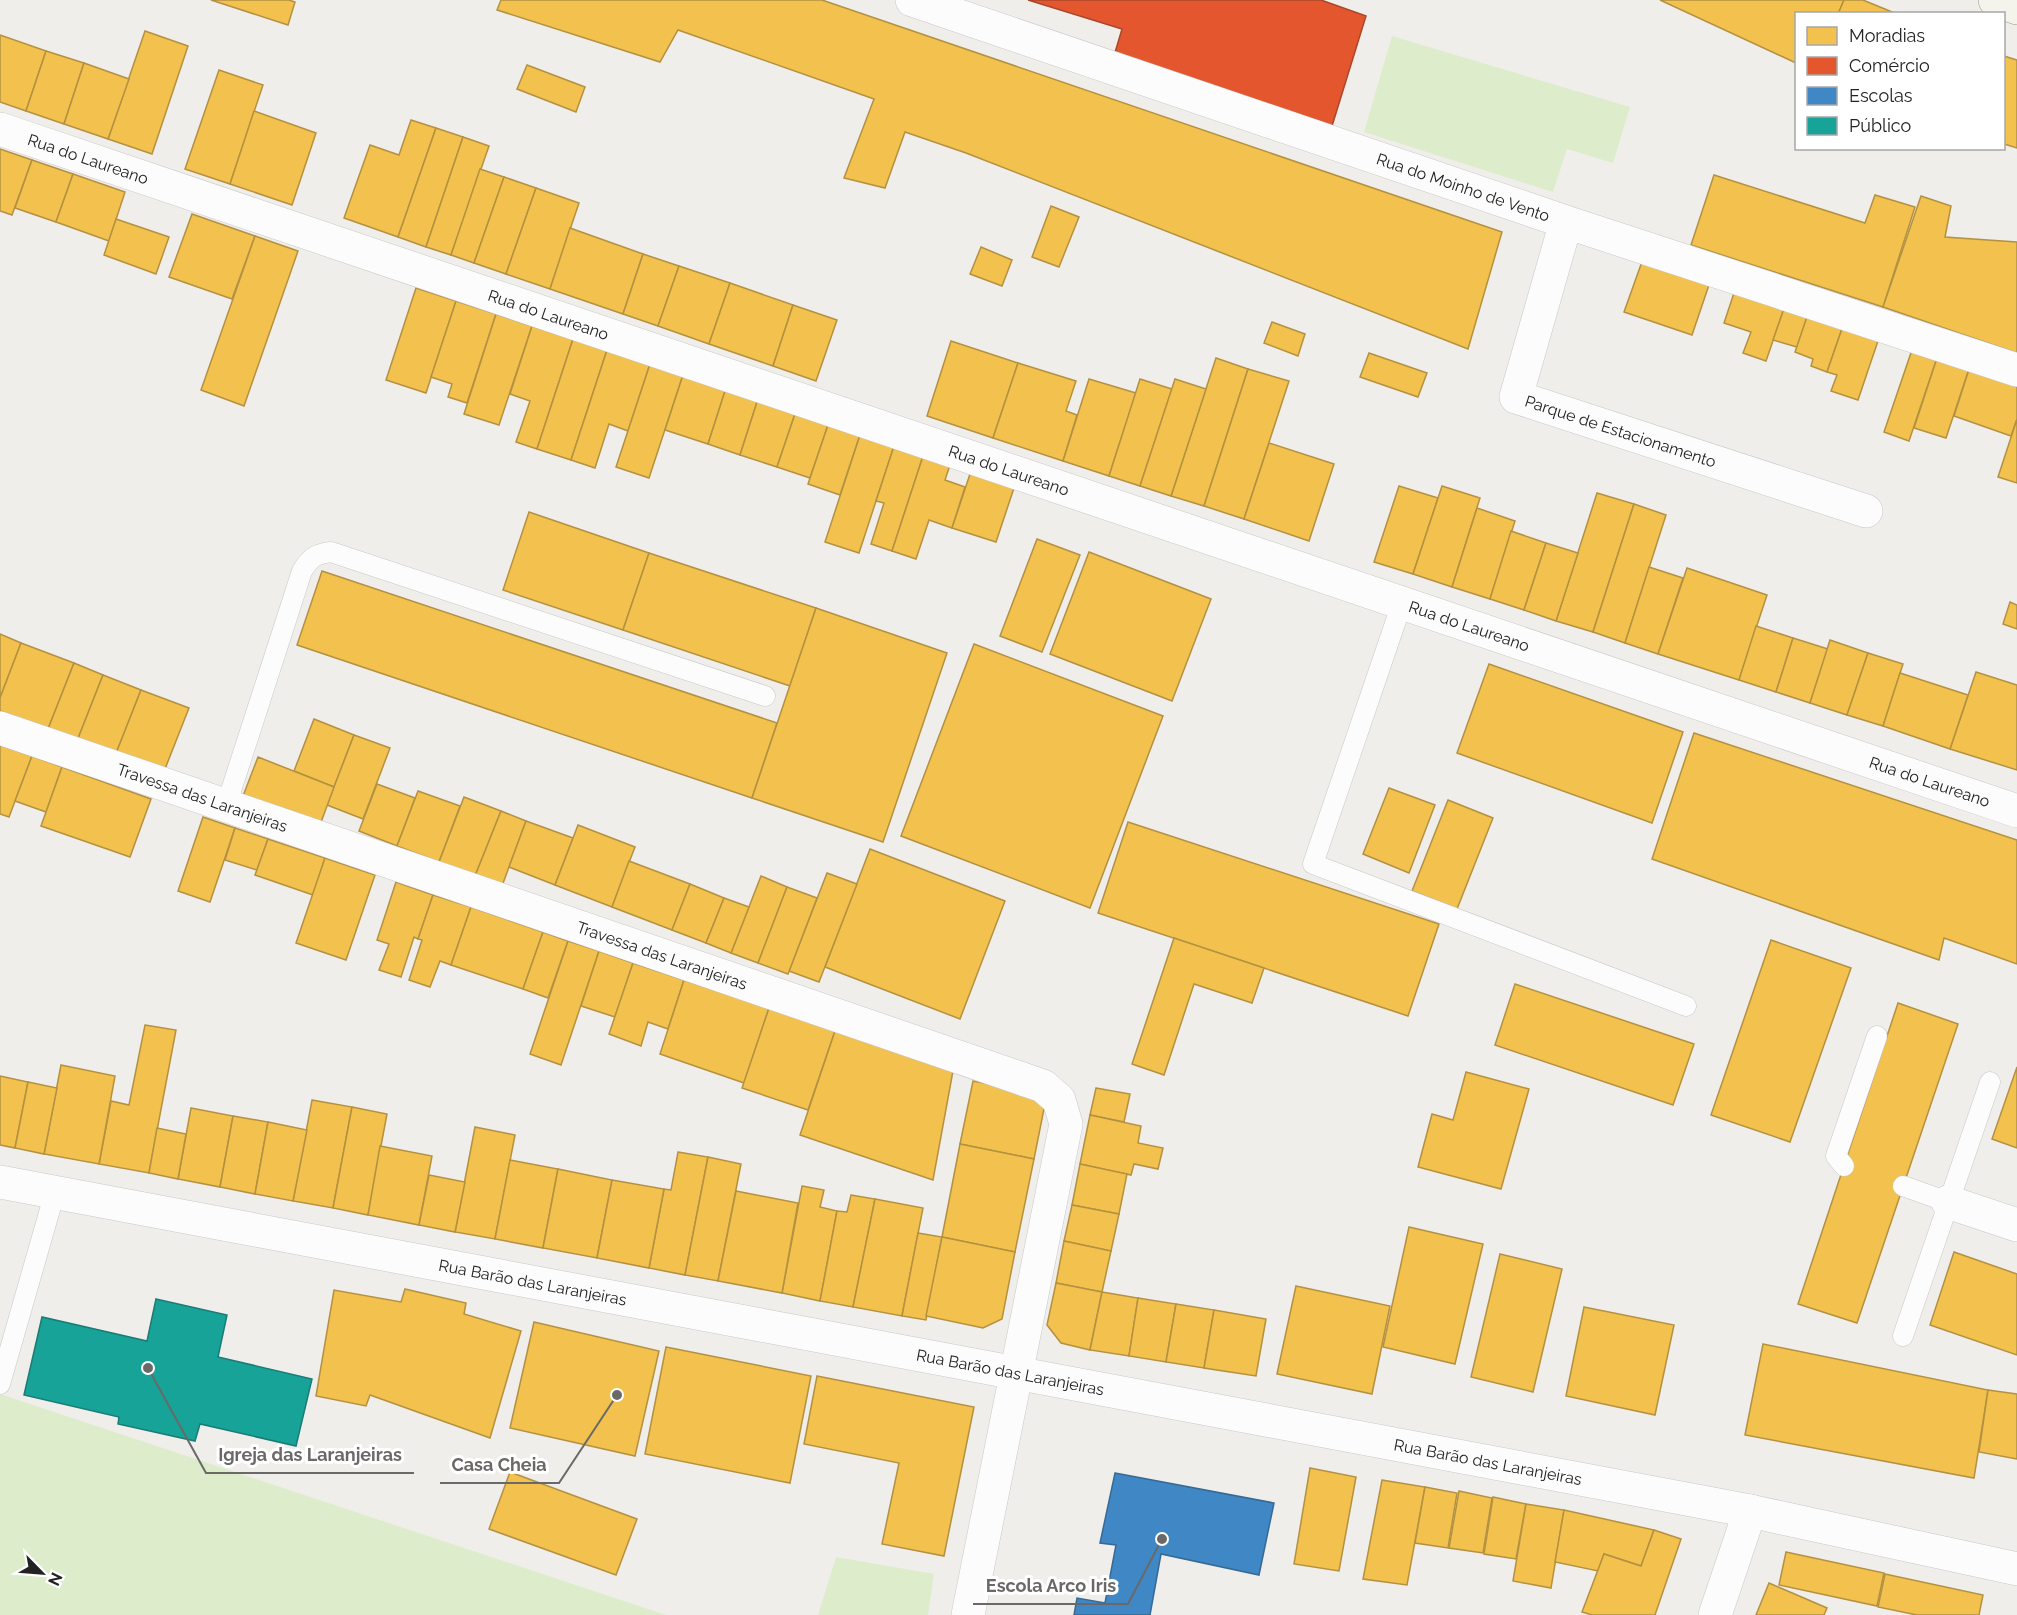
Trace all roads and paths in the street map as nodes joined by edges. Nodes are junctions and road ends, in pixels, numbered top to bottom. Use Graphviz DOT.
graph roads {
  1 [pos="912,0"];
  2 [pos="1995,0"];
  3 [pos="2017,8"];
  4 [pos="0,129"];
  5 [pos="1566,222"];
  6 [pos="2017,370"];
  7 [pos="1866,511"];
  8 [pos="1402,603"];
  9 [pos="765,696"];
  10 [pos="0,728"];
  11 [pos="226,806"];
  12 [pos="2017,811"];
  13 [pos="1686,1006"];
  14 [pos="1877,1036"];
  15 [pos="1990,1082"];
  16 [pos="1844,1166"];
  17 [pos="0,1182"];
  18 [pos="1903,1186"];
  19 [pos="55,1192"];
  20 [pos="1948,1202"];
  21 [pos="2017,1225"];
  22 [pos="1903,1336"];
  23 [pos="1016,1372"];
  24 [pos="0,1384"];
  25 [pos="1750,1511"];
  26 [pos="2017,1569"];
  27 [pos="968,1615"];
  28 [pos="1715,1615"];
  1 -- 5 [label="street, Rua do Moinho de Vento"];
  2 -- 3 [label="main road"];
  4 -- 8 [label="street, Rua do Laureano"];
  5 -- 6 [label="street, Rua do Moinho de Vento"];
  5 -- 7 [label="street, Parque de Estacionamento"];
  8 -- 12 [label="street, Rua do Laureano"];
  8 -- 13 [label="lane"];
  9 -- 11 [label="lane"];
  10 -- 11 [label="street, Travessa das Laranjeiras"];
  11 -- 23 [label="street, Travessa das Laranjeiras"];
  14 -- 16 [label="lane"];
  15 -- 20 [label="lane"];
  17 -- 19 [label="street, Rua Barão das Laranjeiras"];
  18 -- 20 [label="lane"];
  19 -- 23 [label="street, Rua Barão das Laranjeiras"];
  19 -- 24 [label="lane"];
  20 -- 21 [label="street"];
  20 -- 22 [label="lane"];
  23 -- 25 [label="street, Rua Barão das Laranjeiras"];
  23 -- 27 [label="street, Travessa das Laranjeiras"];
  25 -- 26 [label="street, Rua Barão das Laranjeiras"];
  25 -- 28 [label="street"];
}
